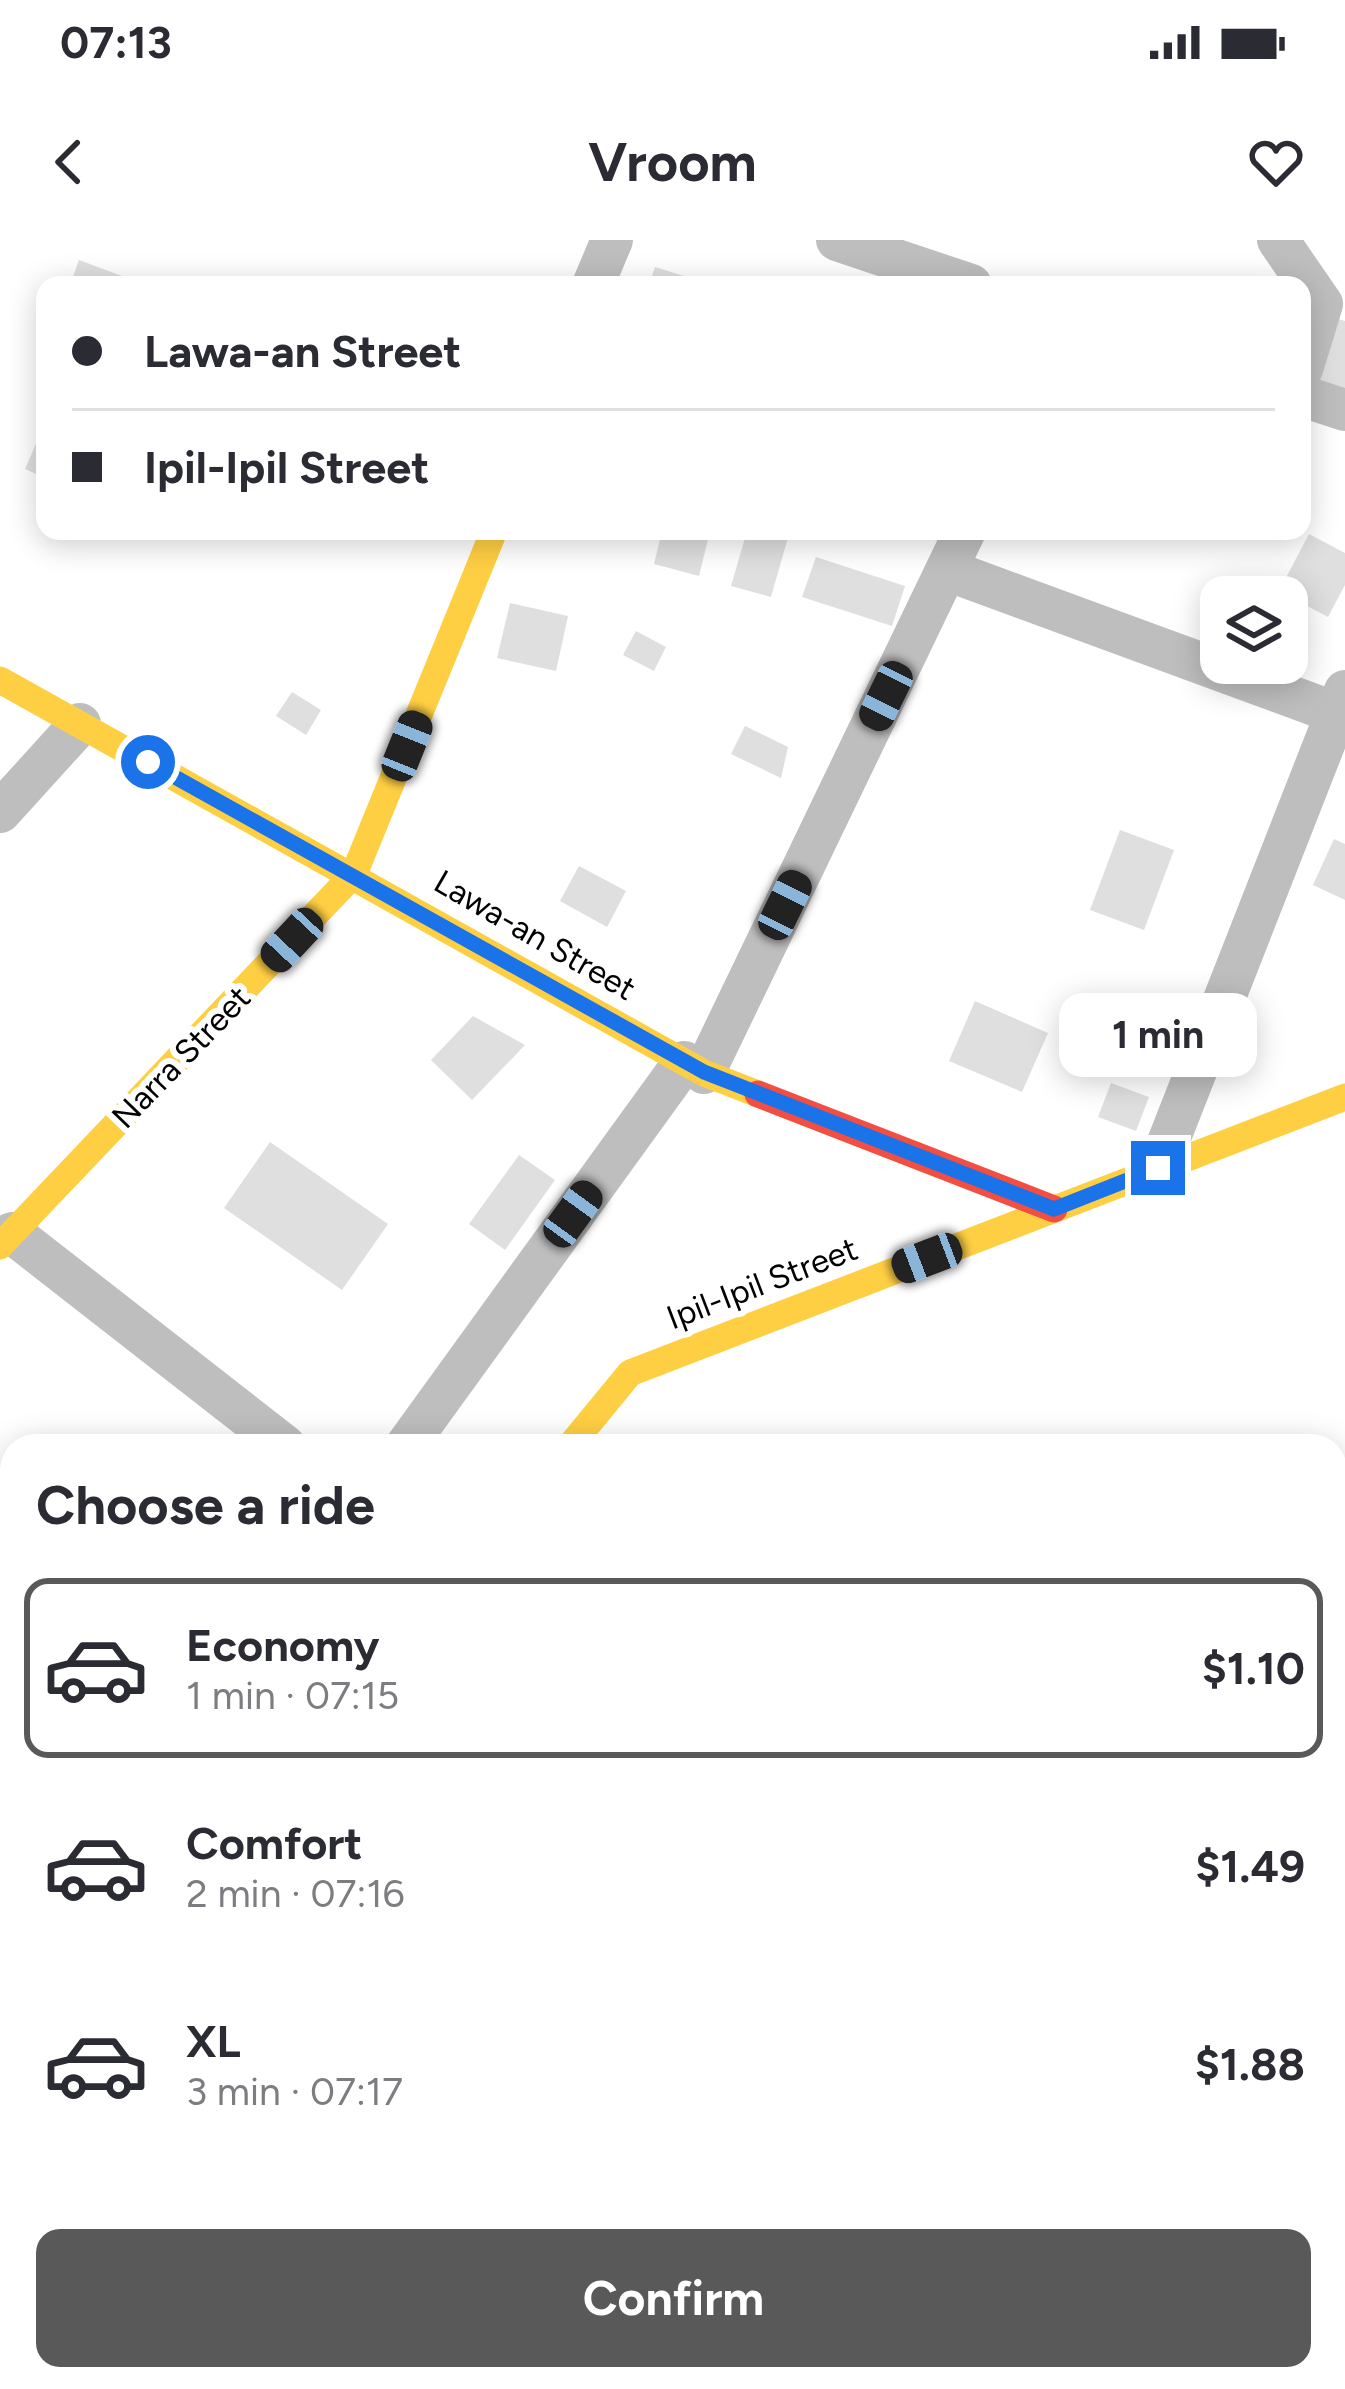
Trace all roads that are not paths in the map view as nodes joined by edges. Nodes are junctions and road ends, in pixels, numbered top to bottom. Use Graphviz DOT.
graph roads {
  1 [pos="612,240"];
  2 [pos="837,240"];
  3 [pos="1278,240"];
  4 [pos="917,253"];
  5 [pos="597,276"];
  6 [pos="956,276"];
  7 [pos="1303,276"];
  8 [pos="1311,288"];
  9 [pos="1311,340"];
  10 [pos="1311,399"];
  11 [pos="1345,410"];
  12 [pos="490,540"];
  13 [pos="961,540"];
  14 [pos="947,570"];
  15 [pos="0,680"];
  16 [pos="1341,702"];
  17 [pos="80,724"];
  18 [pos="0,812"];
  19 [pos="355,874"];
  20 [pos="694,1067"];
  21 [pos="1345,1097"];
  22 [pos="1158,1168"];
  23 [pos="1054,1209"];
  24 [pos="6,1240"];
  25 [pos="269,1434"];
  26 [pos="415,1434"];
  27 [pos="580,1434"];
  1 -- 5 [label="street"];
  2 -- 4 [label="street"];
  3 -- 7 [label="street"];
  4 -- 6 [label="street"];
  8 -- 9 [label="street"];
  10 -- 11 [label="street"];
  12 -- 19 [label="street, Narra Street"];
  13 -- 14 [label="street"];
  14 -- 16 [label="street"];
  14 -- 20 [label="street"];
  15 -- 17 [label="street, Lawa-an Street"];
  16 -- 22 [label="street"];
  17 -- 18 [label="street"];
  17 -- 19 [label="street, Lawa-an Street"];
  19 -- 20 [label="street, Lawa-an Street"];
  19 -- 24 [label="street, Narra Street"];
  20 -- 23 [label="street, Lawa-an Street"];
  20 -- 26 [label="street"];
  21 -- 22 [label="street, Ipil-Ipil Street"];
  22 -- 23 [label="street, Ipil-Ipil Street"];
  23 -- 27 [label="street, Ipil-Ipil Street"];
  24 -- 25 [label="street"];
}
